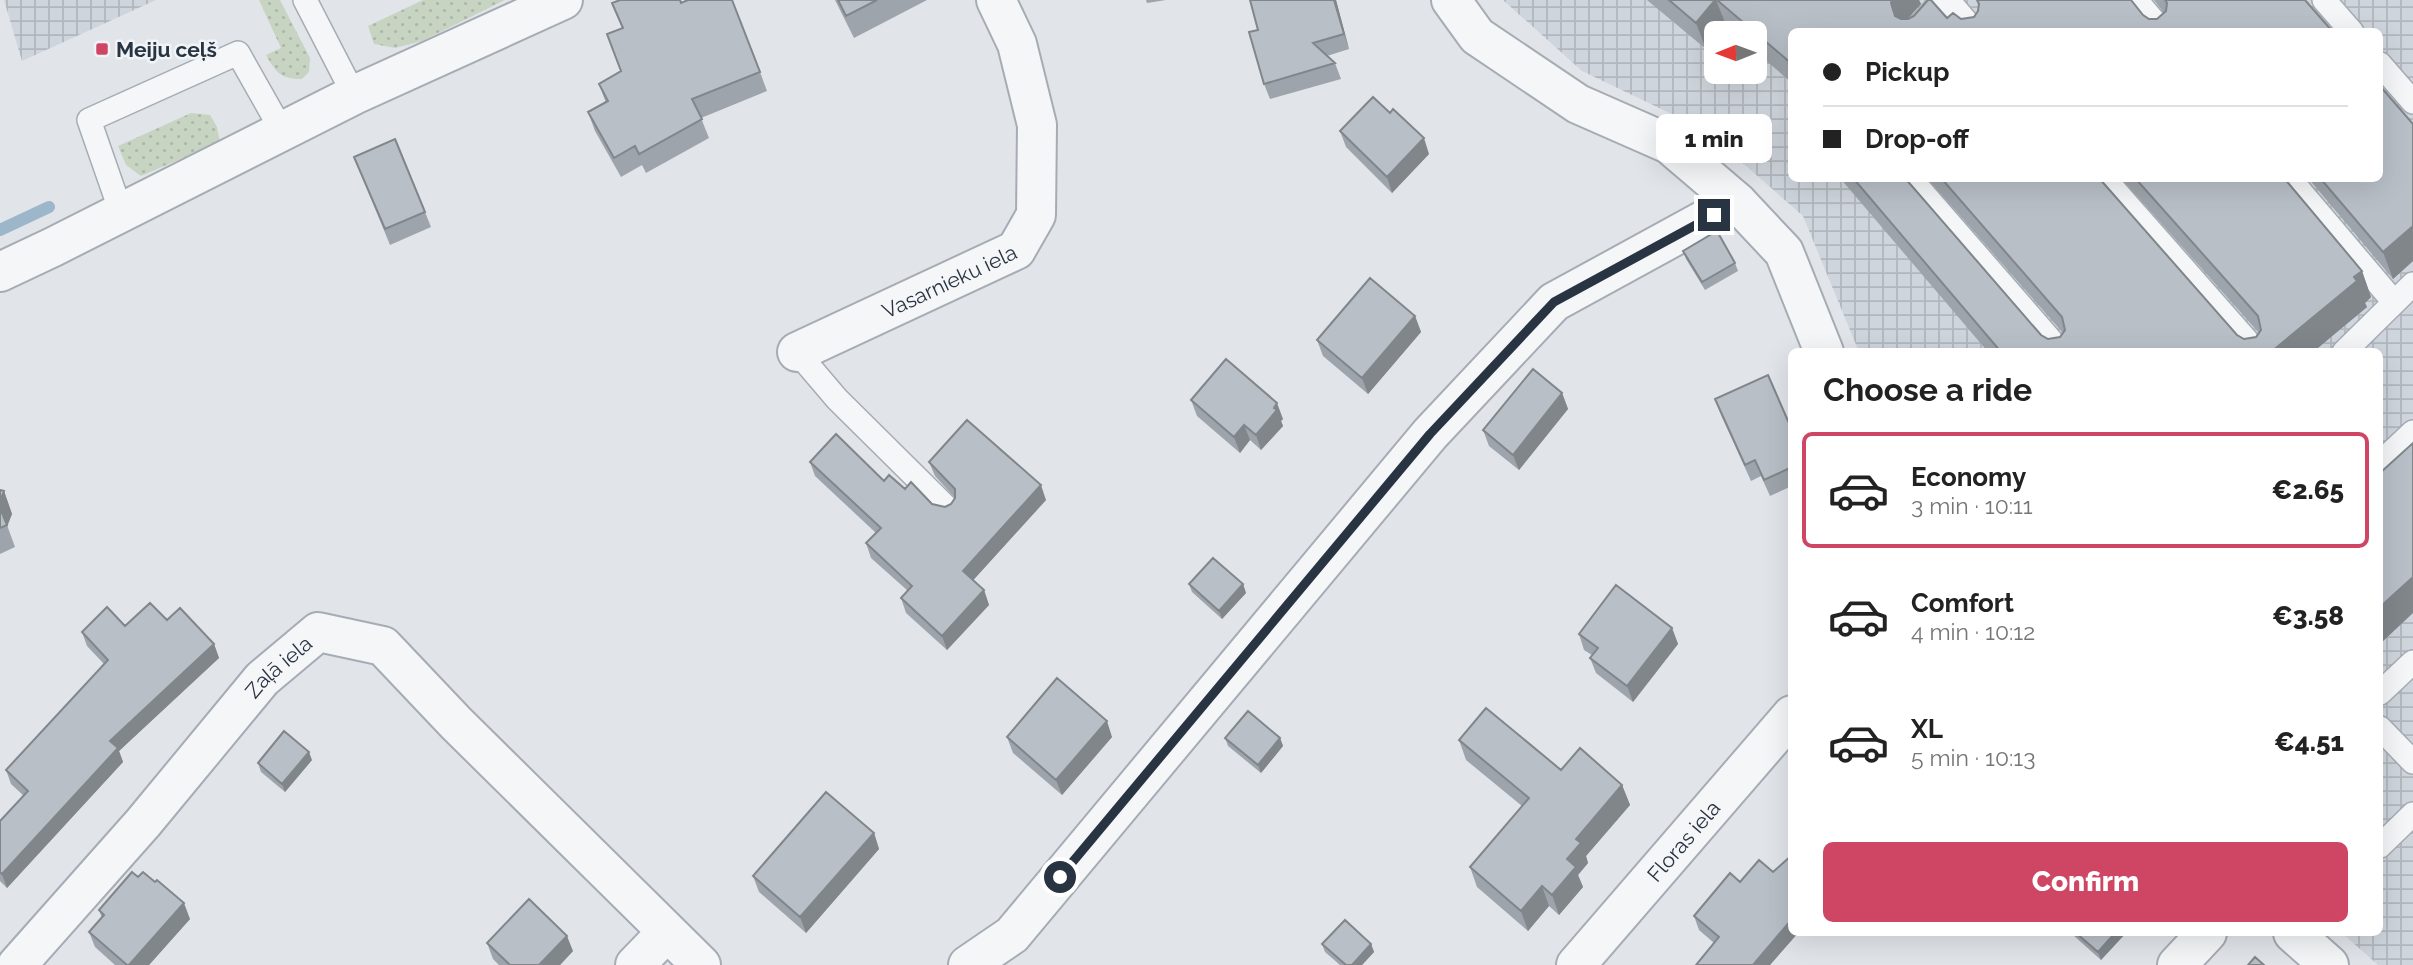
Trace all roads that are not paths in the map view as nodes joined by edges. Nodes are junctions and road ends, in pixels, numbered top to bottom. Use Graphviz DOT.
graph roads {
  1 [pos="563,0"];
  2 [pos="996,0"];
  3 [pos="1451,0"];
  4 [pos="1945,0"];
  5 [pos="2136,0"];
  6 [pos="2324,0"];
  7 [pos="308,1"];
  8 [pos="1918,28"];
  9 [pos="1971,28"];
  10 [pos="2160,28"];
  11 [pos="2348,28"];
  12 [pos="2383,67"];
  13 [pos="354,95"];
  14 [pos="2413,102"];
  15 [pos="282,131"];
  16 [pos="1913,182"];
  17 [pos="2108,182"];
  18 [pos="2292,182"];
  19 [pos="1737,202"];
  20 [pos="121,212"];
  21 [pos="0,272"];
  22 [pos="2413,284"];
  23 [pos="2394,302"];
  24 [pos="1822,348"];
  25 [pos="2058,348"];
  26 [pos="2254,348"];
  27 [pos="2348,348"];
  28 [pos="797,352"];
  29 [pos="2413,432"];
  30 [pos="2383,460"];
  31 [pos="947,508"];
  32 [pos="2413,662"];
  33 [pos="2383,689"];
  34 [pos="1788,720"];
  35 [pos="2383,731"];
  36 [pos="2413,762"];
  37 [pos="2413,814"];
  38 [pos="2383,843"];
  39 [pos="666,933"];
  40 [pos="2204,936"];
  41 [pos="2295,936"];
  42 [pos="17,965"];
  43 [pos="635,965"];
  44 [pos="701,965"];
  45 [pos="968,965"];
  46 [pos="1576,965"];
  47 [pos="2177,965"];
  48 [pos="2329,965"];
  1 -- 13 [label="street"];
  2 -- 28 [label="street, Vasarnieku iela"];
  3 -- 19 [label="street"];
  4 -- 8 [label="lane"];
  4 -- 9 [label="lane"];
  5 -- 10 [label="lane"];
  6 -- 11 [label="lane"];
  7 -- 13 [label="lane"];
  12 -- 14 [label="lane"];
  13 -- 15 [label="street"];
  15 -- 20 [label="street"];
  15 -- 20 [label="lane"];
  16 -- 25 [label="lane"];
  17 -- 26 [label="lane"];
  18 -- 23 [label="lane"];
  19 -- 24 [label="street"];
  19 -- 45 [label="street"];
  20 -- 21 [label="street"];
  22 -- 23 [label="lane"];
  23 -- 27 [label="lane"];
  28 -- 31 [label="lane"];
  29 -- 30 [label="lane"];
  32 -- 33 [label="lane"];
  34 -- 46 [label="street, Floras iela"];
  35 -- 36 [label="lane"];
  37 -- 38 [label="lane"];
  39 -- 42 [label="street, Zaļā iela"];
  39 -- 43 [label="street"];
  39 -- 44 [label="street, Zaļā iela"];
  40 -- 47 [label="street"];
  41 -- 48 [label="street"];
}
